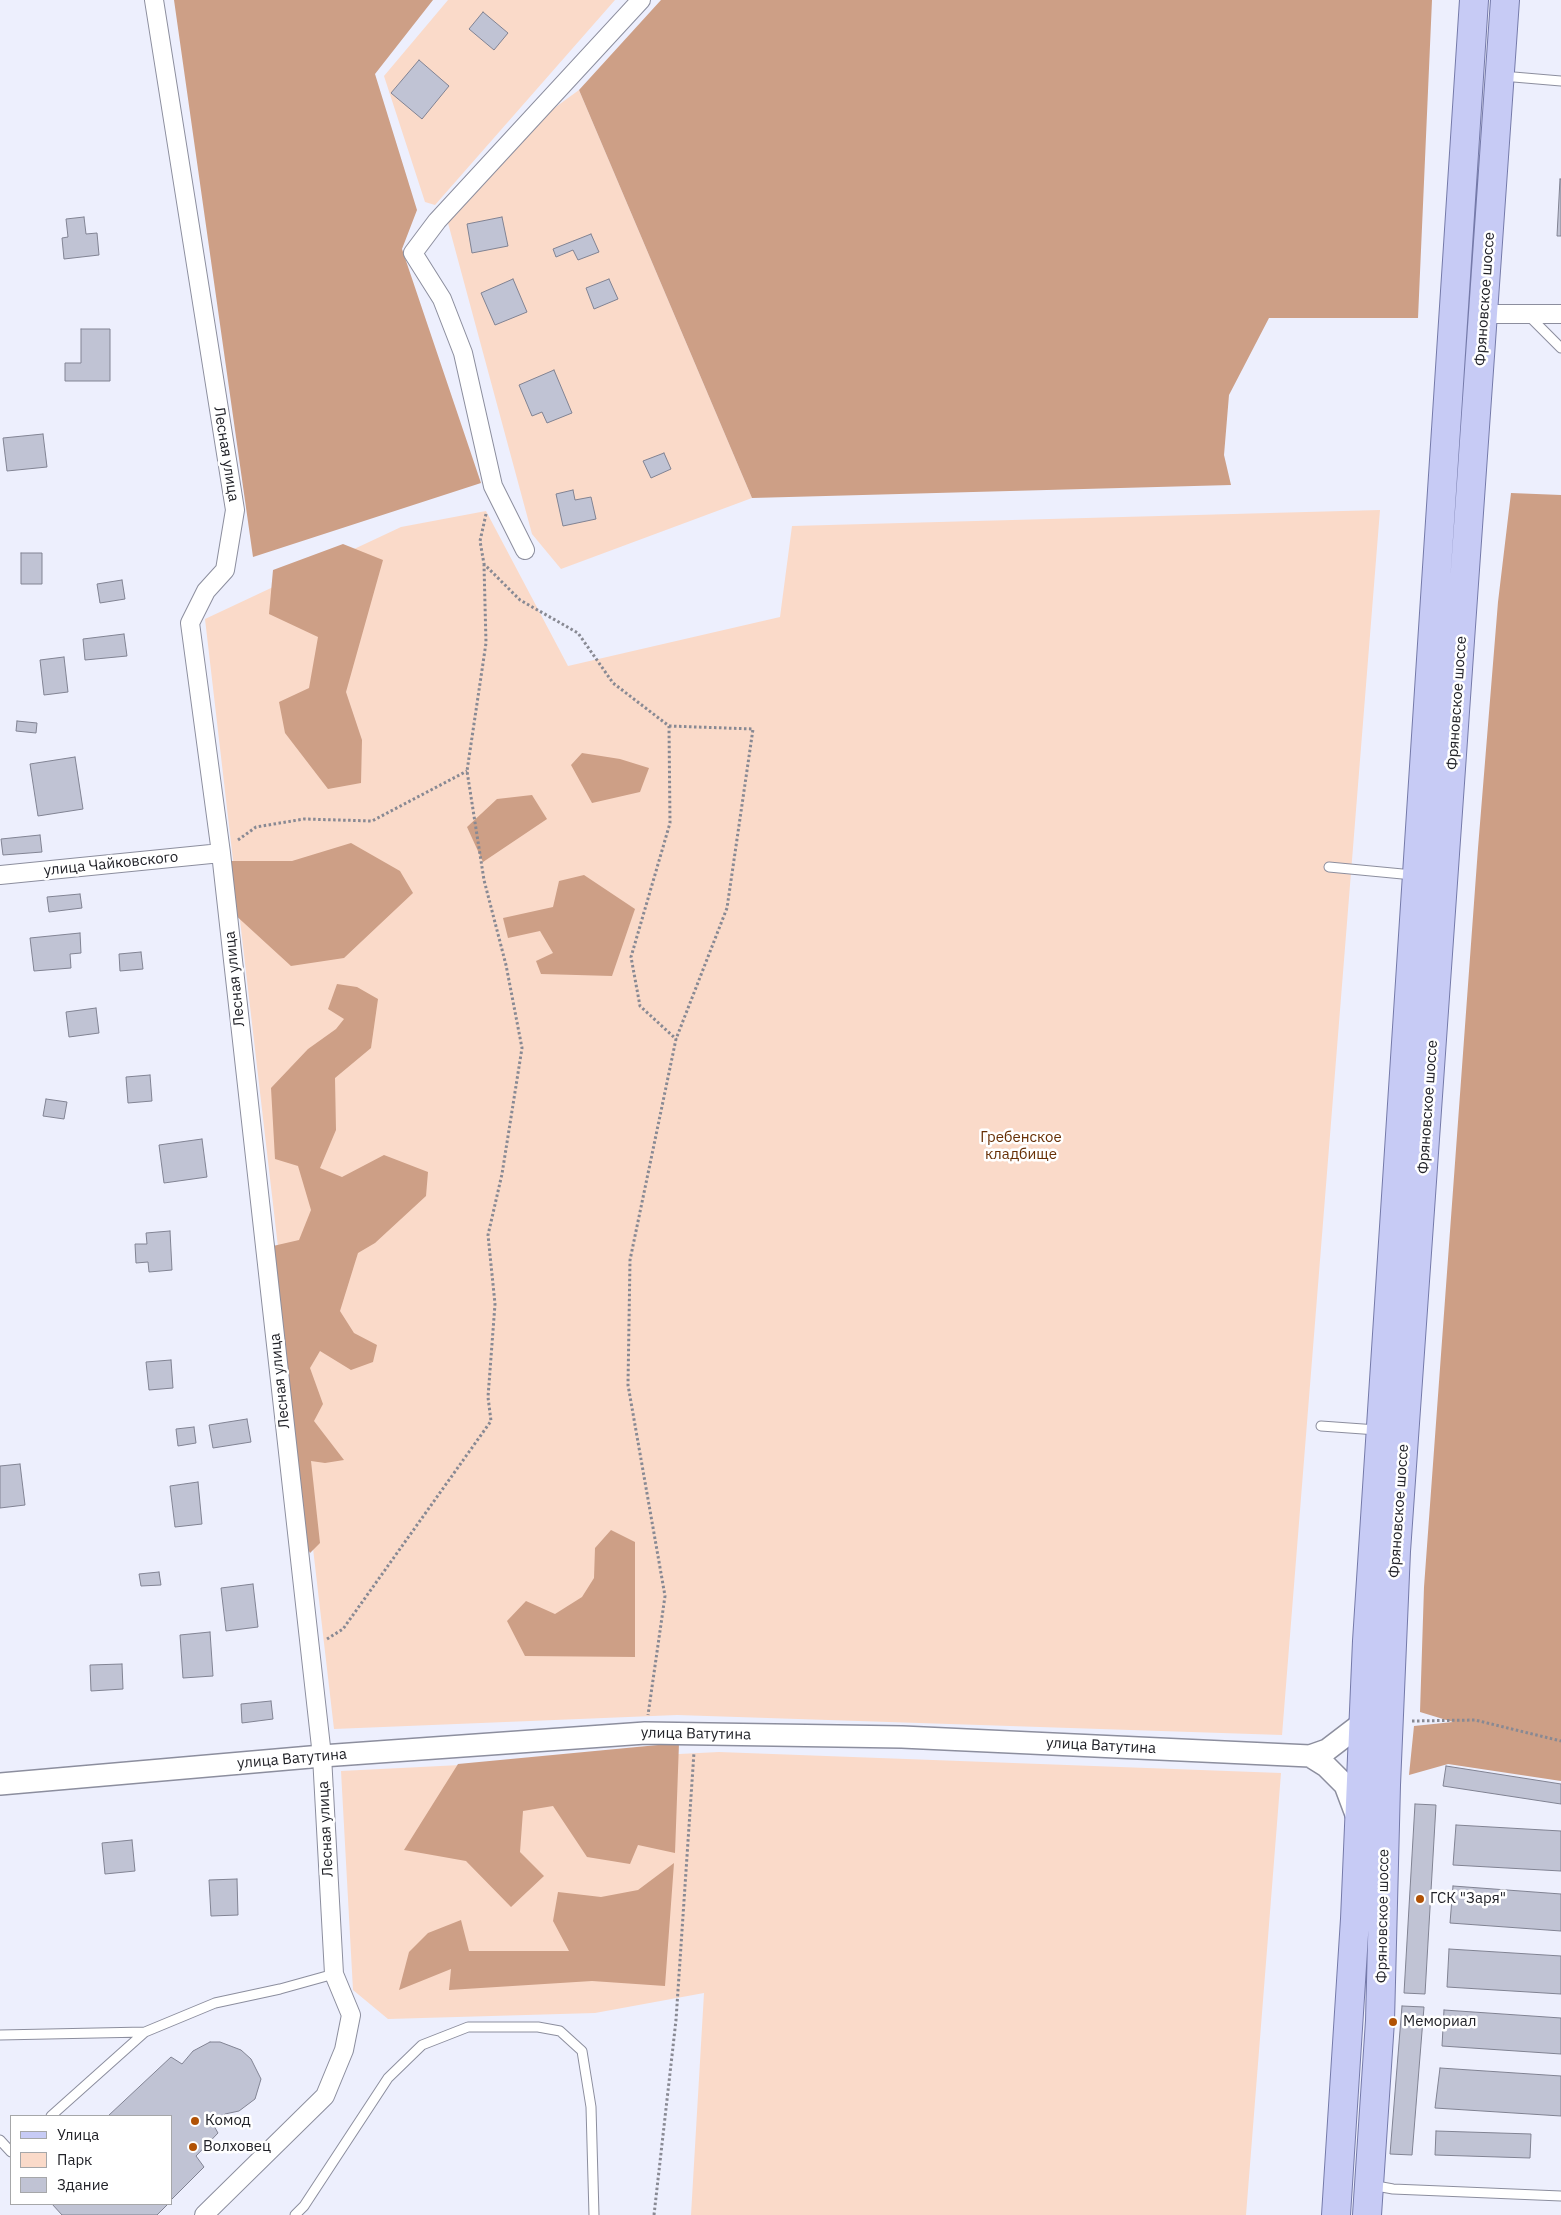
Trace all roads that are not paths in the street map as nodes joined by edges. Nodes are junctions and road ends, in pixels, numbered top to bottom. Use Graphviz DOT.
graph roads {
  1 [pos="154,0"];
  2 [pos="641,0"];
  3 [pos="1474,0"];
  4 [pos="1505,0"];
  5 [pos="1500,75"];
  6 [pos="1561,81"];
  7 [pos="1484,314"];
  8 [pos="1527,314"];
  9 [pos="1561,314"];
  10 [pos="1561,348"];
  11 [pos="525,550"];
  12 [pos="221,853"];
  13 [pos="1329,867"];
  14 [pos="0,875"];
  15 [pos="1416,875"];
  16 [pos="1321,1426"];
  17 [pos="1380,1430"];
  18 [pos="1362,1724"];
  19 [pos="322,1756"];
  20 [pos="1310,1756"];
  21 [pos="0,1784"];
  22 [pos="1359,1821"];
  23 [pos="334,1974"];
  24 [pos="145,2032"];
  25 [pos="0,2035"];
  26 [pos="52,2115"];
  27 [pos="0,2140"];
  28 [pos="10,2151"];
  29 [pos="1368,2184"];
  30 [pos="1561,2196"];
  31 [pos="204,2215"];
  32 [pos="295,2215"];
  33 [pos="594,2215"];
  34 [pos="1336,2215"];
  35 [pos="1369,2215"];
  1 -- 12 [label="street, Лесная улица"];
  2 -- 11 [label="street"];
  3 -- 15 [label="main road, Фряновское шоссе"];
  4 -- 5 [label="main road, Фряновское шоссе"];
  5 -- 6 [label="lane"];
  5 -- 7 [label="main road, Фряновское шоссе"];
  7 -- 8 [label="street"];
  7 -- 29 [label="main road, Фряновское шоссе"];
  8 -- 9 [label="street"];
  8 -- 10 [label="lane"];
  12 -- 14 [label="street, улица Чайковского"];
  12 -- 19 [label="street, Лесная улица"];
  13 -- 15 [label="lane"];
  15 -- 17 [label="main road, Фряновское шоссе"];
  16 -- 17 [label="lane"];
  17 -- 18 [label="main road, Фряновское шоссе"];
  18 -- 20 [label="street"];
  18 -- 22 [label="main road, Фряновское шоссе"];
  19 -- 20 [label="street, улица Ватутина"];
  19 -- 21 [label="street, улица Ватутина"];
  19 -- 23 [label="street, Лесная улица"];
  20 -- 22 [label="street"];
  22 -- 34 [label="main road, Фряновское шоссе"];
  23 -- 24 [label="lane"];
  23 -- 31 [label="street, Лесная улица"];
  24 -- 25 [label="lane"];
  24 -- 26 [label="lane"];
  27 -- 28 [label="lane"];
  29 -- 30 [label="lane"];
  29 -- 35 [label="main road, Фряновское шоссе"];
  32 -- 33 [label="lane"];
}
